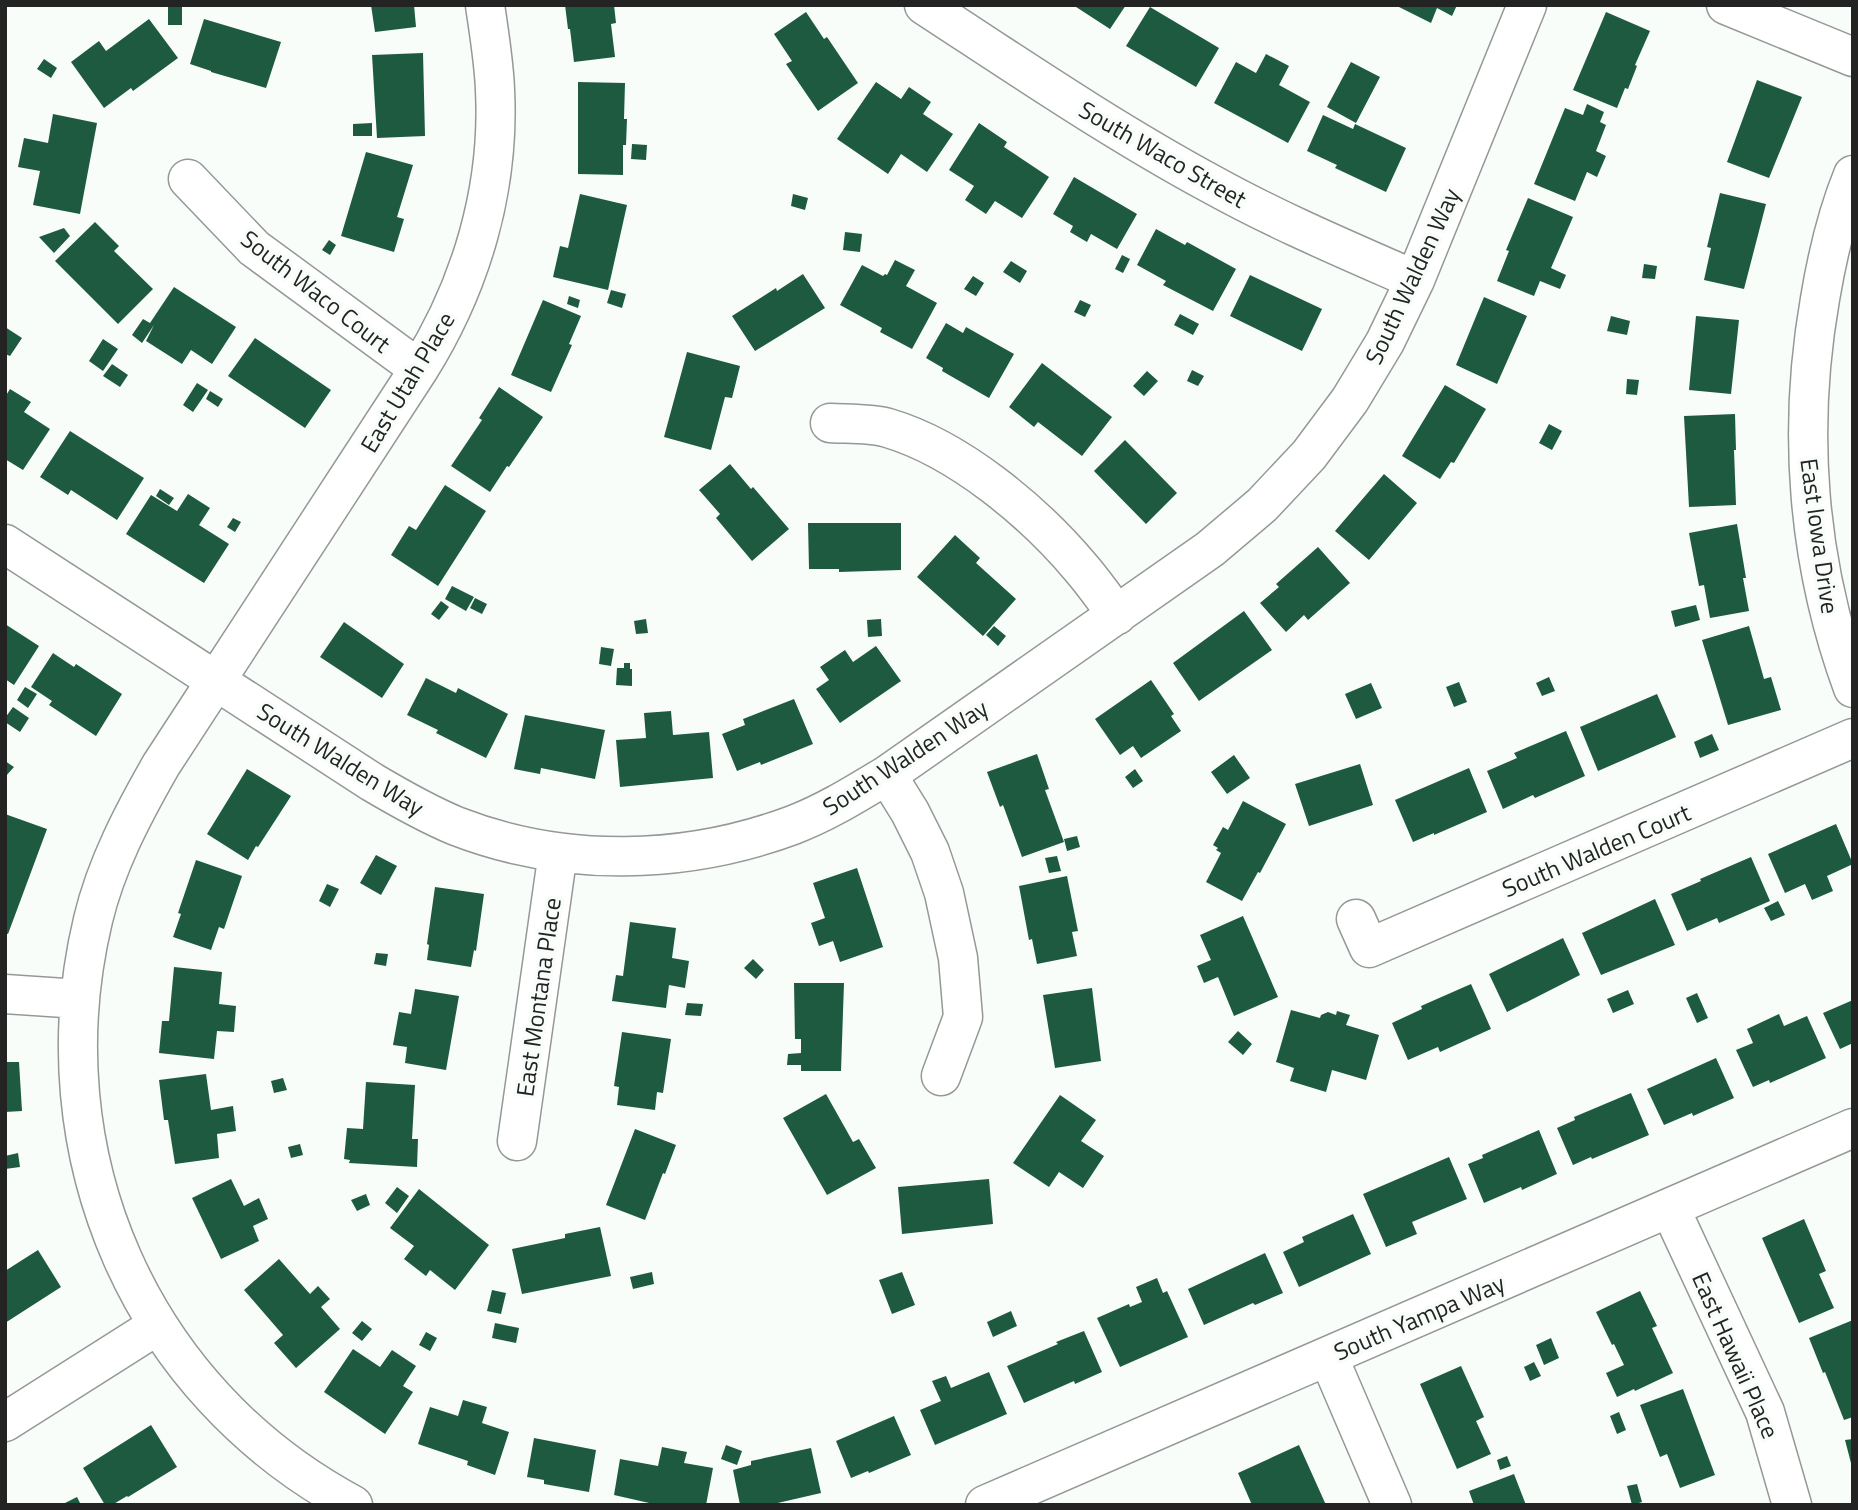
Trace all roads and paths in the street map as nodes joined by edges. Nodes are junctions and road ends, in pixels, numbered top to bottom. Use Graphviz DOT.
graph roads {
  1 [pos="485,5"];
  2 [pos="924,5"];
  3 [pos="1527,5"];
  4 [pos="1726,5"];
  5 [pos="1853,57"];
  6 [pos="1853,175"];
  7 [pos="188,179"];
  8 [pos="1415,280"];
  9 [pos="419,369"];
  10 [pos="830,423"];
  11 [pos="5,544"];
  12 [pos="1117,615"];
  13 [pos="216,681"];
  14 [pos="1853,688"];
  15 [pos="1853,738"];
  16 [pos="887,775"];
  17 [pos="558,852"];
  18 [pos="1356,919"];
  19 [pos="5,994"];
  20 [pos="79,999"];
  21 [pos="941,1076"];
  22 [pos="1853,1128"];
  23 [pos="517,1141"];
  24 [pos="1670,1208"];
  25 [pos="158,1325"];
  26 [pos="1328,1356"];
  27 [pos="5,1422"];
  28 [pos="353,1505"];
  29 [pos="985,1505"];
  30 [pos="1392,1505"];
  31 [pos="1792,1505"];
  1 -- 9 [label="street, East Utah Place"];
  2 -- 8 [label="street, South Waco Street"];
  3 -- 8 [label="street, South Walden Way"];
  4 -- 5 [label="street"];
  6 -- 14 [label="street, East Iowa Drive"];
  7 -- 9 [label="street, South Waco Court"];
  8 -- 12 [label="street, South Walden Way"];
  9 -- 13 [label="street, East Utah Place"];
  10 -- 12 [label="street"];
  11 -- 13 [label="street, South Walden Way"];
  12 -- 16 [label="street, South Walden Way"];
  13 -- 17 [label="street, South Walden Way"];
  13 -- 20 [label="street"];
  15 -- 18 [label="street, South Walden Court"];
  16 -- 17 [label="street, South Walden Way"];
  16 -- 21 [label="street"];
  17 -- 23 [label="street, East Montana Place"];
  19 -- 20 [label="street"];
  20 -- 25 [label="street"];
  22 -- 24 [label="street, South Yampa Way"];
  24 -- 26 [label="street, South Yampa Way"];
  24 -- 31 [label="street, East Hawaii Place"];
  25 -- 27 [label="street"];
  25 -- 28 [label="street"];
  26 -- 29 [label="street, South Yampa Way"];
  26 -- 30 [label="street"];
}
